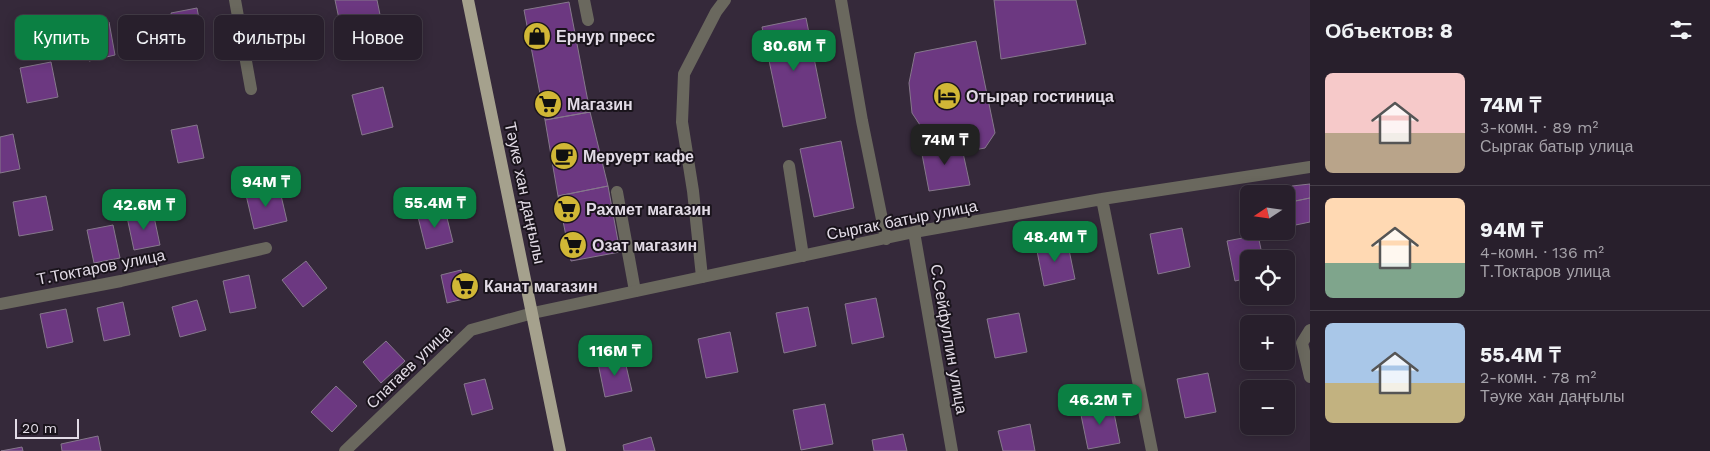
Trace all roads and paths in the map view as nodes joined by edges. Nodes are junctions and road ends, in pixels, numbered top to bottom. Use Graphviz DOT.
graph roads {
  1 [pos="235,0"];
  2 [pos="468,0"];
  3 [pos="584,0"];
  4 [pos="725,0"];
  5 [pos="841,0"];
  6 [pos="588,20"];
  7 [pos="251,89"];
  8 [pos="789,166"];
  9 [pos="1310,167"];
  10 [pos="617,192"];
  11 [pos="1102,199"];
  12 [pos="914,232"];
  13 [pos="886,239"];
  14 [pos="266,248"];
  15 [pos="804,256"];
  16 [pos="702,277"];
  17 [pos="635,291"];
  18 [pos="0,304"];
  19 [pos="533,313"];
  20 [pos="1310,330"];
  21 [pos="1310,377"];
  22 [pos="345,451"];
  23 [pos="560,451"];
  24 [pos="952,451"];
  25 [pos="1152,451"];
  1 -- 7 [label="street"];
  2 -- 19 [label="main road, Тәуке хан даңғылы"];
  3 -- 6 [label="street"];
  4 -- 16 [label="street"];
  5 -- 13 [label="street"];
  8 -- 15 [label="street"];
  9 -- 11 [label="street, Сыргак батыр улица"];
  10 -- 17 [label="street"];
  11 -- 12 [label="street, Сыргак батыр улица"];
  11 -- 25 [label="street"];
  12 -- 13 [label="street, Сыргак батыр улица"];
  12 -- 24 [label="street, С.Сейфуллин улица"];
  13 -- 15 [label="street, Сыргак батыр улица"];
  14 -- 18 [label="street, Т.Токтаров улица"];
  15 -- 16 [label="street, Сыргак батыр улица"];
  16 -- 17 [label="street, Сыргак батыр улица"];
  17 -- 19 [label="street, Сыргак батыр улица"];
  19 -- 22 [label="street, Спатаев улица"];
  19 -- 23 [label="main road, Тәуке хан даңғылы"];
  20 -- 21 [label="street"];
}
